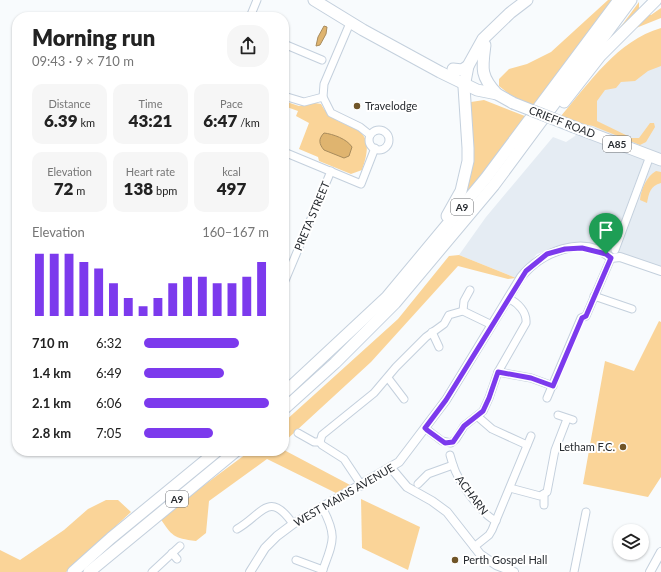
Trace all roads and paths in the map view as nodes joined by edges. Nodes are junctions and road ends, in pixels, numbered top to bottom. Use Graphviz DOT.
graph roads {
  1 [pos="257,0"];
  2 [pos="314,0"];
  3 [pos="527,0"];
  4 [pos="619,0"];
  5 [pos="631,0"];
  6 [pos="656,0"];
  7 [pos="252,12"];
  8 [pos="350,23"];
  9 [pos="496,28"];
  10 [pos="485,44"];
  11 [pos="289,46"];
  12 [pos="406,53"];
  13 [pos="322,60"];
  14 [pos="468,78"];
  15 [pos="497,94"];
  16 [pos="323,97"];
  17 [pos="289,98"];
  18 [pos="370,135"];
  19 [pos="375,148"];
  20 [pos="289,154"];
  21 [pos="650,156"];
  22 [pos="661,160"];
  23 [pos="331,171"];
  24 [pos="494,185"];
  25 [pos="427,249"];
  26 [pos="615,250"];
  27 [pos="611,258"];
  28 [pos="661,270"];
  29 [pos="289,271"];
  30 [pos="470,290"];
  31 [pos="594,296"];
  32 [pos="508,298"];
  33 [pos="632,310"];
  34 [pos="463,311"];
  35 [pos="492,326"];
  36 [pos="432,332"];
  37 [pos="440,347"];
  38 [pos="498,372"];
  39 [pos="388,378"];
  40 [pos="553,386"];
  41 [pos="289,388"];
  42 [pos="547,398"];
  43 [pos="404,399"];
  44 [pos="289,404"];
  45 [pos="558,415"];
  46 [pos="477,416"];
  47 [pos="425,428"];
  48 [pos="298,433"];
  49 [pos="531,436"];
  50 [pos="320,442"];
  51 [pos="527,445"];
  52 [pos="450,455"];
  53 [pos="211,456"];
  54 [pos="230,456"];
  55 [pos="453,465"];
  56 [pos="391,468"];
  57 [pos="418,484"];
  58 [pos="362,486"];
  59 [pos="510,488"];
  60 [pos="544,494"];
  61 [pos="544,505"];
  62 [pos="322,507"];
  63 [pos="586,512"];
  64 [pos="496,521"];
  65 [pos="294,524"];
  66 [pos="237,529"];
  67 [pos="180,546"];
  68 [pos="474,547"];
  69 [pos="661,552"];
  70 [pos="172,553"];
  71 [pos="177,559"];
  72 [pos="296,560"];
  73 [pos="322,571"];
  74 [pos="73,572"];
  75 [pos="89,572"];
  76 [pos="152,572"];
  77 [pos="250,572"];
  78 [pos="514,572"];
  79 [pos="574,572"];
  80 [pos="651,572"];
  1 -- 7 [label="street"];
  2 -- 8 [label="highway, A85"];
  3 -- 9 [label="highway, A85"];
  4 -- 25 [label="highway, A9"];
  5 -- 24 [label="highway, A9"];
  6 -- 24 [label="highway, A9"];
  8 -- 12 [label="highway, A85"];
  8 -- 16 [label="street"];
  9 -- 10 [label="highway, A85"];
  9 -- 14 [label="highway"];
  10 -- 14 [label="highway, A85"];
  10 -- 15 [label="highway, A85"];
  11 -- 13 [label="street"];
  12 -- 14 [label="highway, A85"];
  12 -- 14 [label="highway, A85"];
  14 -- 15 [label="highway, CRIEFF ROAD / A85"];
  14 -- 25 [label="highway, A9"];
  15 -- 21 [label="highway, CRIEFF ROAD / A85, bridge"];
  16 -- 17 [label="street"];
  16 -- 18 [label="street"];
  18 -- 19 [label="street"];
  18 -- 19 [label="street"];
  19 -- 23 [label="street"];
  20 -- 23 [label="street"];
  21 -- 22 [label="highway, CRIEFF ROAD / A85"];
  21 -- 26 [label="street"];
  23 -- 29 [label="street, PRETA STREET"];
  24 -- 44 [label="highway, A9"];
  25 -- 41 [label="highway, A9"];
  27 -- 28 [label="street, WEST MAINS AVENUE"];
  27 -- 31 [label="street"];
  27 -- 32 [label="street, WEST MAINS AVENUE"];
  30 -- 34 [label="street"];
  31 -- 33 [label="street"];
  31 -- 40 [label="street"];
  32 -- 35 [label="street, WEST MAINS AVENUE"];
  32 -- 38 [label="street"];
  34 -- 35 [label="street"];
  34 -- 36 [label="street"];
  35 -- 47 [label="street, WEST MAINS AVENUE"];
  36 -- 37 [label="street"];
  36 -- 39 [label="street"];
  38 -- 40 [label="street"];
  38 -- 46 [label="street"];
  39 -- 43 [label="street"];
  39 -- 50 [label="street"];
  40 -- 42 [label="street"];
  45 -- 60 [label="street"];
  46 -- 47 [label="street"];
  46 -- 51 [label="street"];
  47 -- 56 [label="street, WEST MAINS AVENUE"];
  48 -- 50 [label="street"];
  49 -- 51 [label="street"];
  50 -- 58 [label="street"];
  51 -- 59 [label="street"];
  52 -- 55 [label="street, ACHARN"];
  53 -- 74 [label="highway, A9"];
  54 -- 75 [label="highway, A9"];
  55 -- 57 [label="street, ACHARN"];
  55 -- 64 [label="street, ACHARN"];
  56 -- 58 [label="street, WEST MAINS AVENUE"];
  56 -- 68 [label="street"];
  58 -- 62 [label="street, WEST MAINS AVENUE"];
  59 -- 60 [label="street"];
  59 -- 64 [label="street"];
  60 -- 61 [label="street"];
  62 -- 65 [label="street, WEST MAINS AVENUE"];
  62 -- 73 [label="street"];
  63 -- 79 [label="street"];
  64 -- 68 [label="street"];
  65 -- 66 [label="street"];
  65 -- 77 [label="street, WEST MAINS AVENUE"];
  67 -- 70 [label="street"];
  68 -- 78 [label="street"];
  69 -- 80 [label="street"];
  70 -- 71 [label="street"];
  70 -- 76 [label="street"];
  72 -- 73 [label="street"];
}
